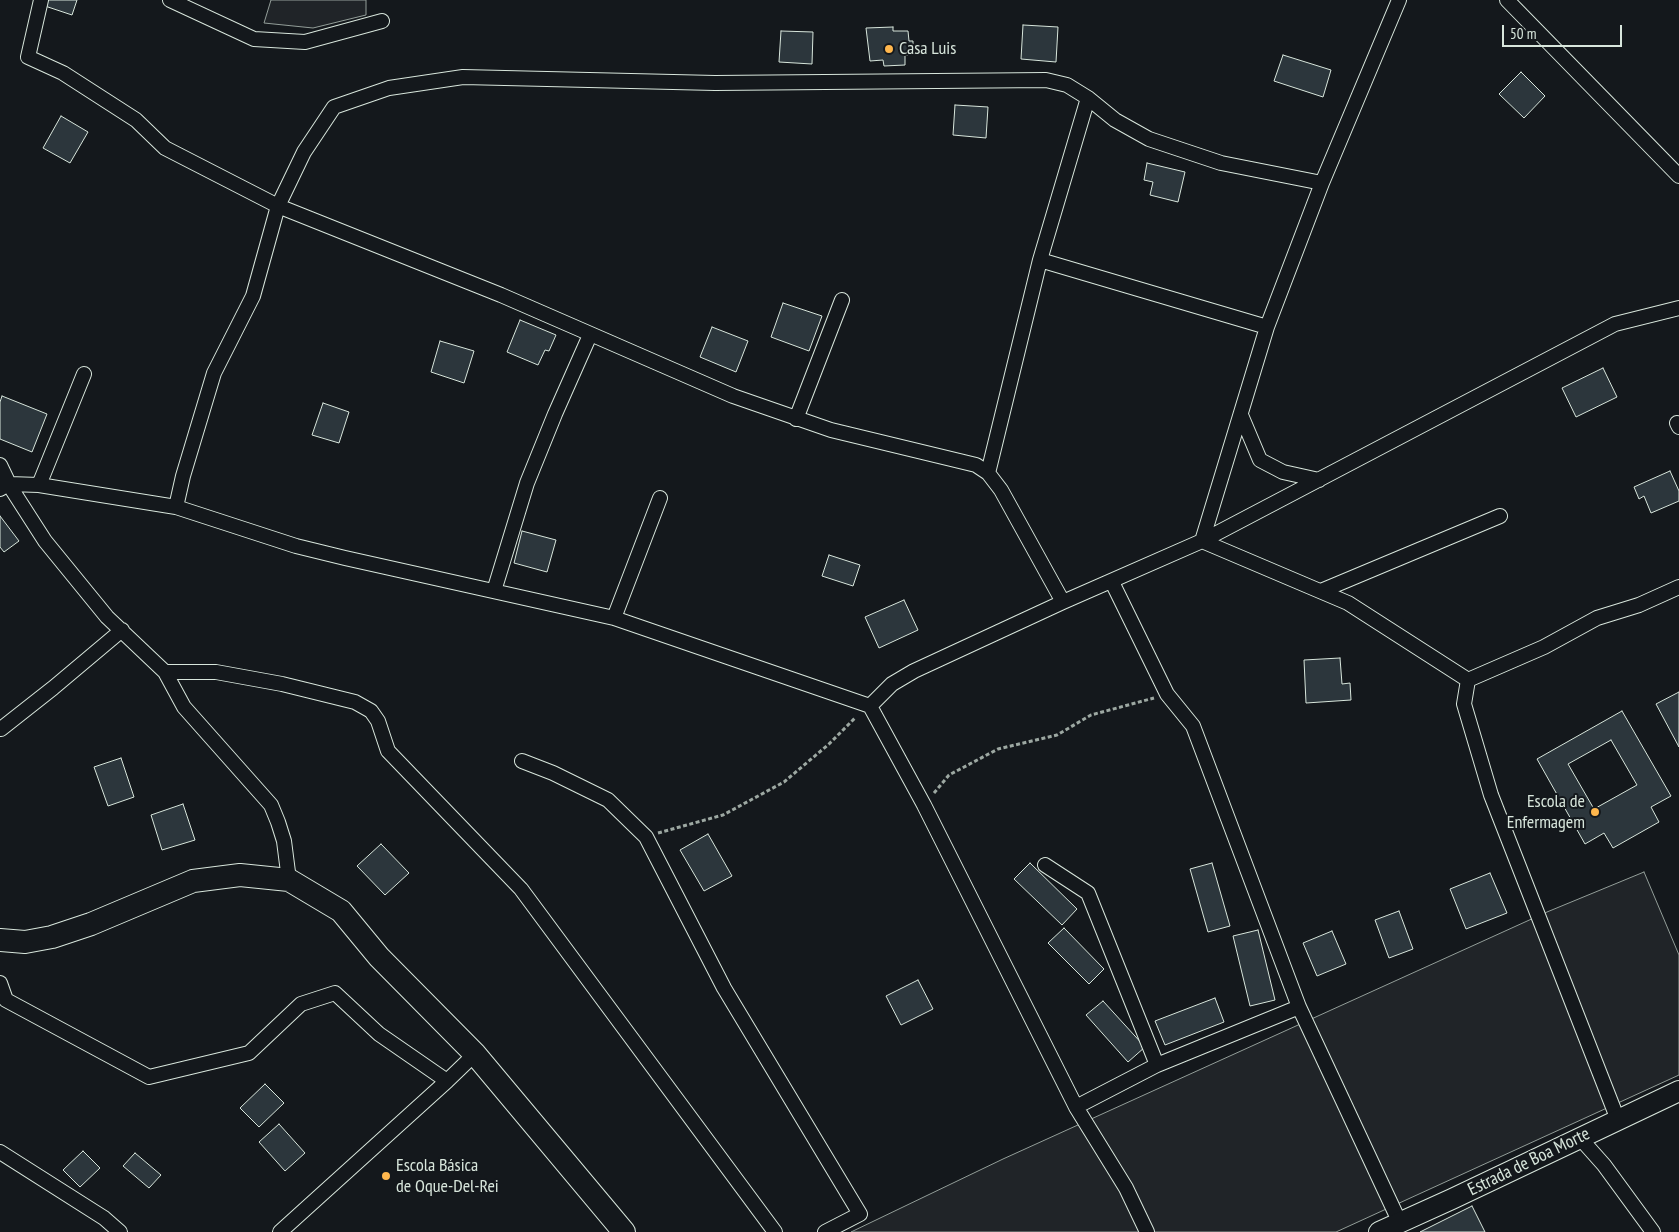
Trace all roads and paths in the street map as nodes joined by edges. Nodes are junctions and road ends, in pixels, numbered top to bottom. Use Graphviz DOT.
graph roads {
  1 [pos="41,0"];
  2 [pos="170,0"];
  3 [pos="1399,0"];
  4 [pos="1507,0"];
  5 [pos="382,22"];
  6 [pos="1088,98"];
  7 [pos="1679,176"];
  8 [pos="1322,183"];
  9 [pos="278,206"];
  10 [pos="1040,260"];
  11 [pos="842,300"];
  12 [pos="1679,308"];
  13 [pos="1267,327"];
  14 [pos="590,335"];
  15 [pos="84,374"];
  16 [pos="1241,415"];
  17 [pos="796,419"];
  18 [pos="0,465"];
  19 [pos="988,473"];
  20 [pos="1319,480"];
  21 [pos="39,485"];
  22 [pos="4,487"];
  23 [pos="660,498"];
  24 [pos="176,507"];
  25 [pos="1500,516"];
  26 [pos="1202,541"];
  27 [pos="1112,582"];
  28 [pos="1679,587"];
  29 [pos="494,591"];
  30 [pos="1321,591"];
  31 [pos="1062,602"];
  32 [pos="614,618"];
  33 [pos="122,630"];
  34 [pos="165,672"];
  35 [pos="1468,680"];
  36 [pos="1167,694"];
  37 [pos="870,706"];
  38 [pos="0,728"];
  39 [pos="522,762"];
  40 [pos="924,805"];
  41 [pos="646,837"];
  42 [pos="1045,865"];
  43 [pos="288,880"];
  44 [pos="0,940"];
  45 [pos="0,983"];
  46 [pos="1298,1007"];
  47 [pos="475,1054"];
  48 [pos="1157,1065"];
  49 [pos="447,1081"];
  50 [pos="1679,1091"];
  51 [pos="1076,1108"];
  52 [pos="1618,1120"];
  53 [pos="1580,1138"];
  54 [pos="0,1152"];
  55 [pos="1400,1223"];
  56 [pos="120,1232"];
  57 [pos="280,1232"];
  58 [pos="624,1232"];
  59 [pos="774,1232"];
  60 [pos="825,1232"];
  61 [pos="1148,1232"];
  62 [pos="1379,1232"];
  63 [pos="1653,1232"];
  1 -- 9 [label="street"];
  2 -- 5 [label="street"];
  3 -- 8 [label="street"];
  4 -- 7 [label="street"];
  6 -- 8 [label="street"];
  6 -- 9 [label="street"];
  6 -- 10 [label="street"];
  8 -- 13 [label="street"];
  9 -- 14 [label="street"];
  9 -- 24 [label="street"];
  10 -- 13 [label="street"];
  10 -- 19 [label="street"];
  11 -- 17 [label="street"];
  12 -- 20 [label="street"];
  13 -- 16 [label="street"];
  14 -- 17 [label="street"];
  14 -- 29 [label="street"];
  15 -- 21 [label="street"];
  16 -- 20 [label="street"];
  16 -- 26 [label="street"];
  17 -- 19 [label="street"];
  18 -- 22 [label="street"];
  19 -- 31 [label="street"];
  20 -- 26 [label="street"];
  21 -- 22 [label="street"];
  21 -- 24 [label="street"];
  22 -- 33 [label="street"];
  23 -- 32 [label="street"];
  24 -- 29 [label="street"];
  25 -- 30 [label="street"];
  26 -- 27 [label="street"];
  26 -- 30 [label="street"];
  27 -- 31 [label="street"];
  27 -- 36 [label="street"];
  28 -- 35 [label="street"];
  29 -- 32 [label="street"];
  30 -- 35 [label="street"];
  31 -- 37 [label="street"];
  32 -- 37 [label="street"];
  33 -- 34 [label="street"];
  33 -- 38 [label="street"];
  34 -- 43 [label="street"];
  34 -- 59 [label="street"];
  35 -- 52 [label="street"];
  36 -- 40 [label="path"];
  36 -- 46 [label="street"];
  37 -- 40 [label="street"];
  37 -- 41 [label="path"];
  39 -- 41 [label="street"];
  40 -- 51 [label="street"];
  41 -- 60 [label="street"];
  42 -- 48 [label="street"];
  43 -- 44 [label="main road"];
  43 -- 47 [label="main road"];
  45 -- 49 [label="street"];
  46 -- 48 [label="street"];
  46 -- 55 [label="street"];
  47 -- 49 [label="street"];
  47 -- 58 [label="main road"];
  48 -- 51 [label="street"];
  49 -- 57 [label="street"];
  50 -- 52 [label="main road, Estrada de Boa Morte"];
  51 -- 61 [label="street"];
  52 -- 53 [label="main road, Estrada de Boa Morte"];
  53 -- 55 [label="main road, Estrada de Boa Morte"];
  53 -- 63 [label="street"];
  54 -- 56 [label="street"];
  55 -- 62 [label="main road, Estrada de Boa Morte"];
}
